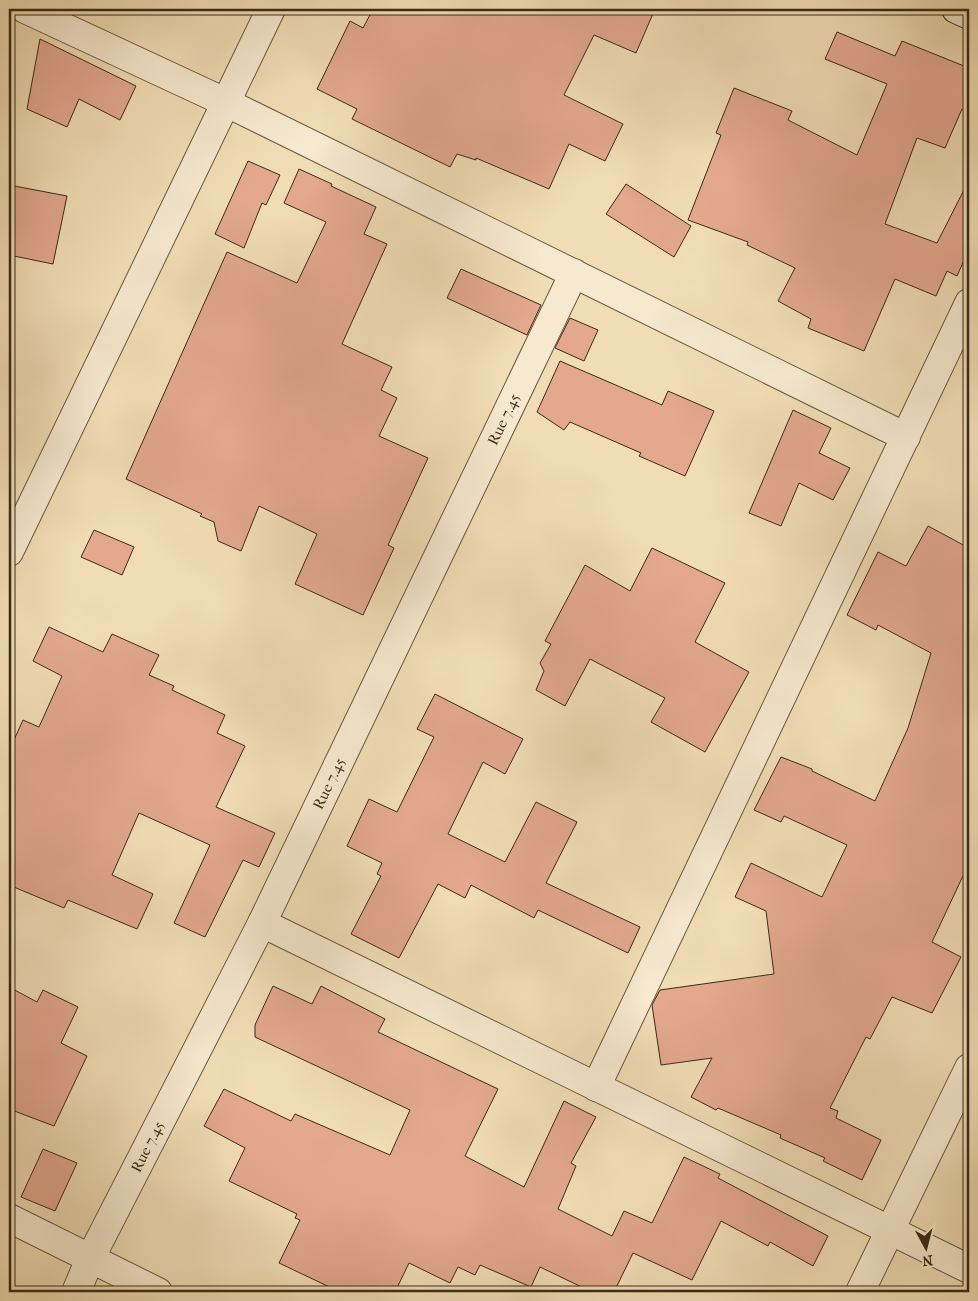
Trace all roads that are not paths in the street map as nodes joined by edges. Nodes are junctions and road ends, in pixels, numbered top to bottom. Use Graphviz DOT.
graph roads {
  1 [pos="25,9"];
  2 [pos="271,9"];
  3 [pos="956,9"];
  4 [pos="969,15"];
  5 [pos="225,102"];
  6 [pos="574,273"];
  7 [pos="969,303"];
  8 [pos="906,437"];
  9 [pos="9,552"];
  10 [pos="262,922"];
  11 [pos="969,1068"];
  12 [pos="596,1087"];
  13 [pos="9,1218"];
  14 [pos="890,1231"];
  15 [pos="90,1259"];
  16 [pos="969,1269"];
  17 [pos="76,1292"];
  18 [pos="158,1292"];
  19 [pos="860,1292"];
  1 -- 5 [label="street"];
  2 -- 5 [label="street"];
  3 -- 4 [label="street"];
  5 -- 6 [label="street"];
  5 -- 9 [label="street"];
  6 -- 8 [label="street"];
  6 -- 10 [label="street, Rue 7.45"];
  7 -- 8 [label="street"];
  8 -- 12 [label="street"];
  10 -- 12 [label="street"];
  10 -- 15 [label="street, Rue 7.45"];
  11 -- 14 [label="street"];
  12 -- 14 [label="street"];
  13 -- 15 [label="street"];
  14 -- 16 [label="street"];
  14 -- 19 [label="street"];
  15 -- 17 [label="street, Rue 7.45"];
  15 -- 18 [label="street"];
}
